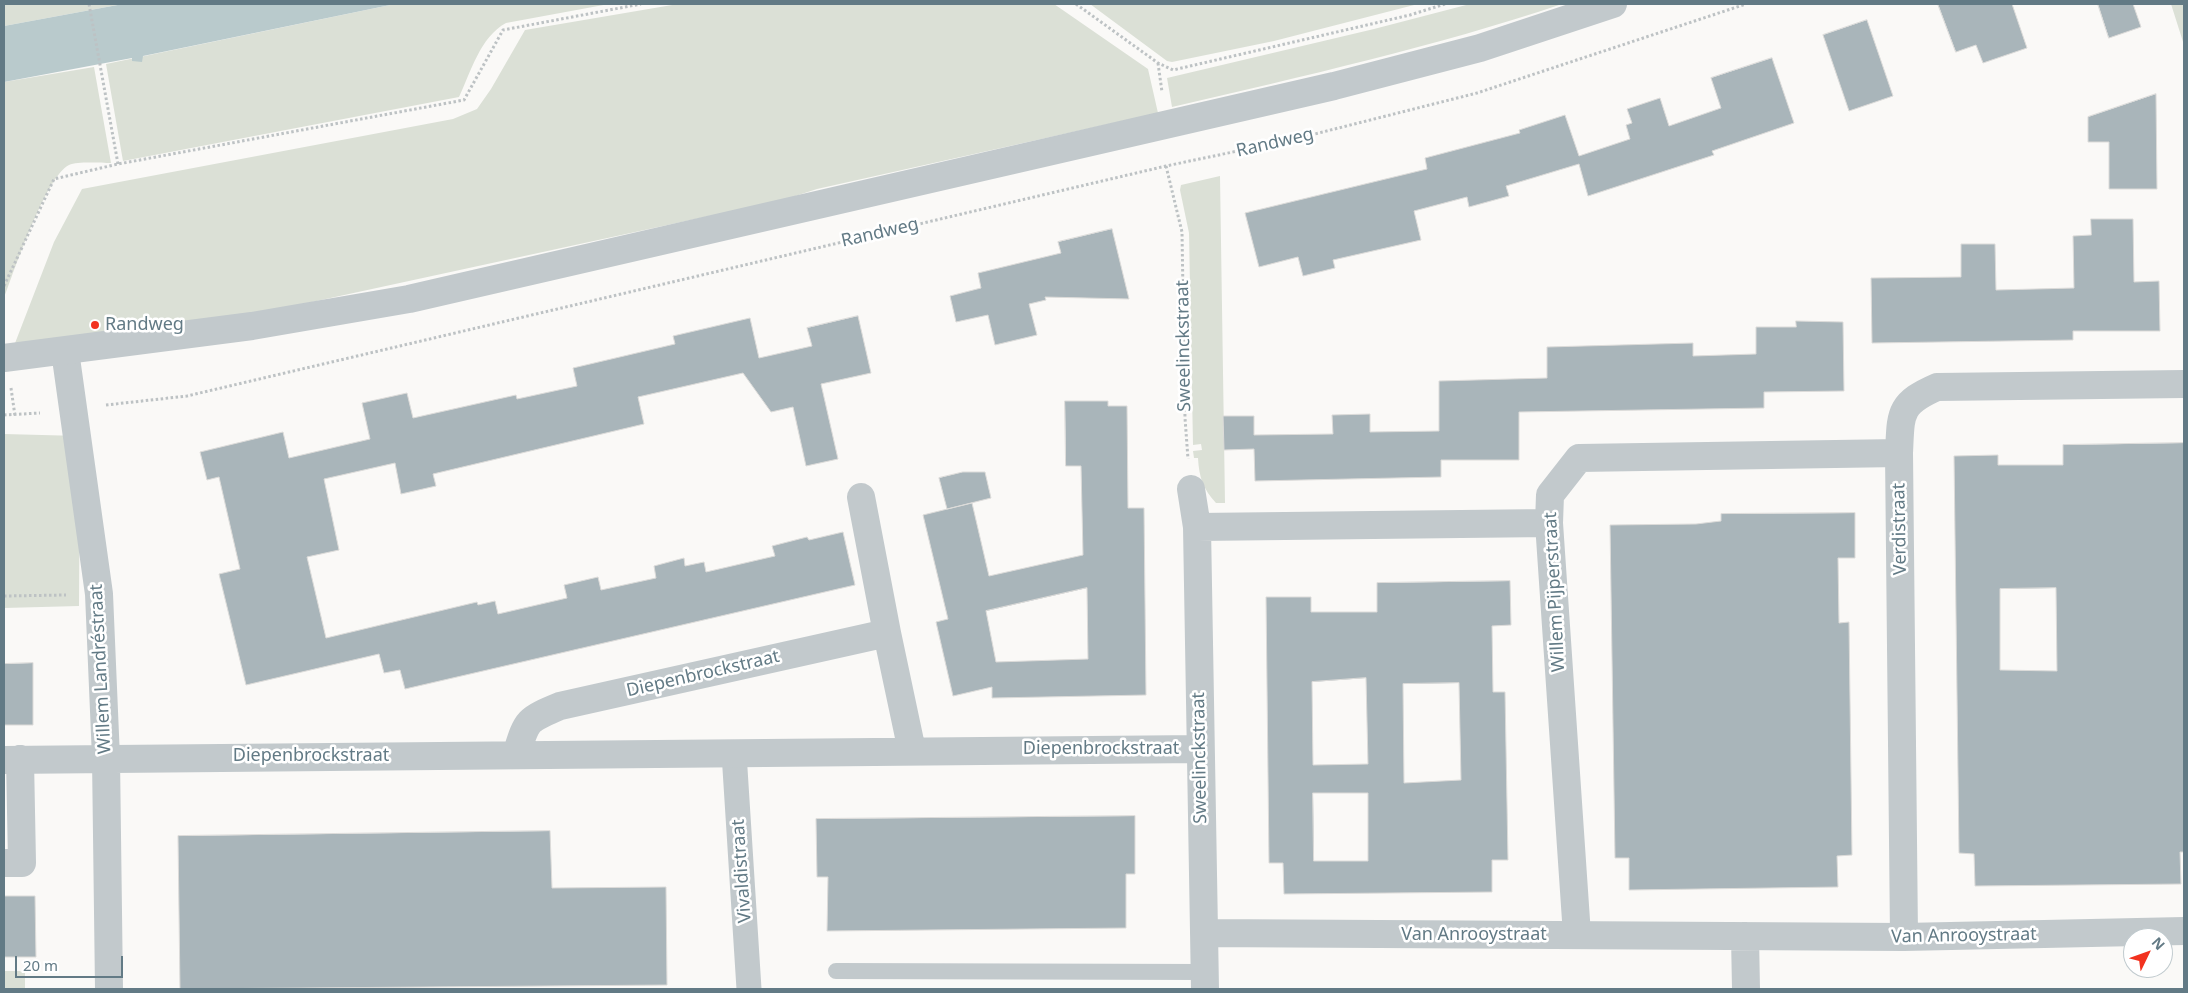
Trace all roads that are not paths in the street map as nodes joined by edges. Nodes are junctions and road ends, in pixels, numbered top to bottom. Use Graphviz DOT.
graph roads {
  1 [pos="1613,4"];
  2 [pos="65,352"];
  3 [pos="4,358"];
  4 [pos="2184,384"];
  5 [pos="1899,453"];
  6 [pos="1191,489"];
  7 [pos="861,497"];
  8 [pos="1549,523"];
  9 [pos="1197,527"];
  10 [pos="887,633"];
  11 [pos="1200,749"];
  12 [pos="912,751"];
  13 [pos="734,753"];
  14 [pos="516,755"];
  15 [pos="106,758"];
  16 [pos="12,760"];
  17 [pos="4,863"];
  18 [pos="2184,931"];
  19 [pos="1204,933"];
  20 [pos="1577,935"];
  21 [pos="1745,936"];
  22 [pos="1904,937"];
  23 [pos="836,971"];
  24 [pos="1205,981"];
  25 [pos="109,989"];
  26 [pos="737,989"];
  27 [pos="749,989"];
  28 [pos="1746,989"];
  1 -- 2 [label="street"];
  2 -- 3 [label="street"];
  2 -- 15 [label="street, Willem Landréstraat"];
  4 -- 5 [label="street, Verdistraat"];
  5 -- 8 [label="street, Willem Pijperstraat"];
  5 -- 22 [label="street, Verdistraat"];
  6 -- 9 [label="street, Sweelinckstraat"];
  7 -- 10 [label="street"];
  8 -- 9 [label="street"];
  8 -- 20 [label="street, Willem Pijperstraat"];
  9 -- 11 [label="street, Sweelinckstraat"];
  10 -- 12 [label="street"];
  10 -- 14 [label="street, Diepenbrockstraat"];
  11 -- 12 [label="street, Diepenbrockstraat"];
  11 -- 19 [label="street, Sweelinckstraat"];
  12 -- 13 [label="street, Diepenbrockstraat"];
  13 -- 14 [label="street, Diepenbrockstraat"];
  13 -- 27 [label="street, Vivaldistraat"];
  14 -- 15 [label="street, Diepenbrockstraat"];
  15 -- 16 [label="street, Diepenbrockstraat"];
  15 -- 25 [label="street, Willem Landréstraat"];
  16 -- 17 [label="street"];
  18 -- 22 [label="street, Van Anrooystraat"];
  19 -- 20 [label="street, Van Anrooystraat"];
  19 -- 24 [label="street, Sweelinckstraat"];
  20 -- 21 [label="street, Van Anrooystraat"];
  21 -- 22 [label="street, Van Anrooystraat"];
  21 -- 28 [label="street"];
  23 -- 24 [label="lane"];
  26 -- 27 [label="street, Vivaldistraat"];
}
